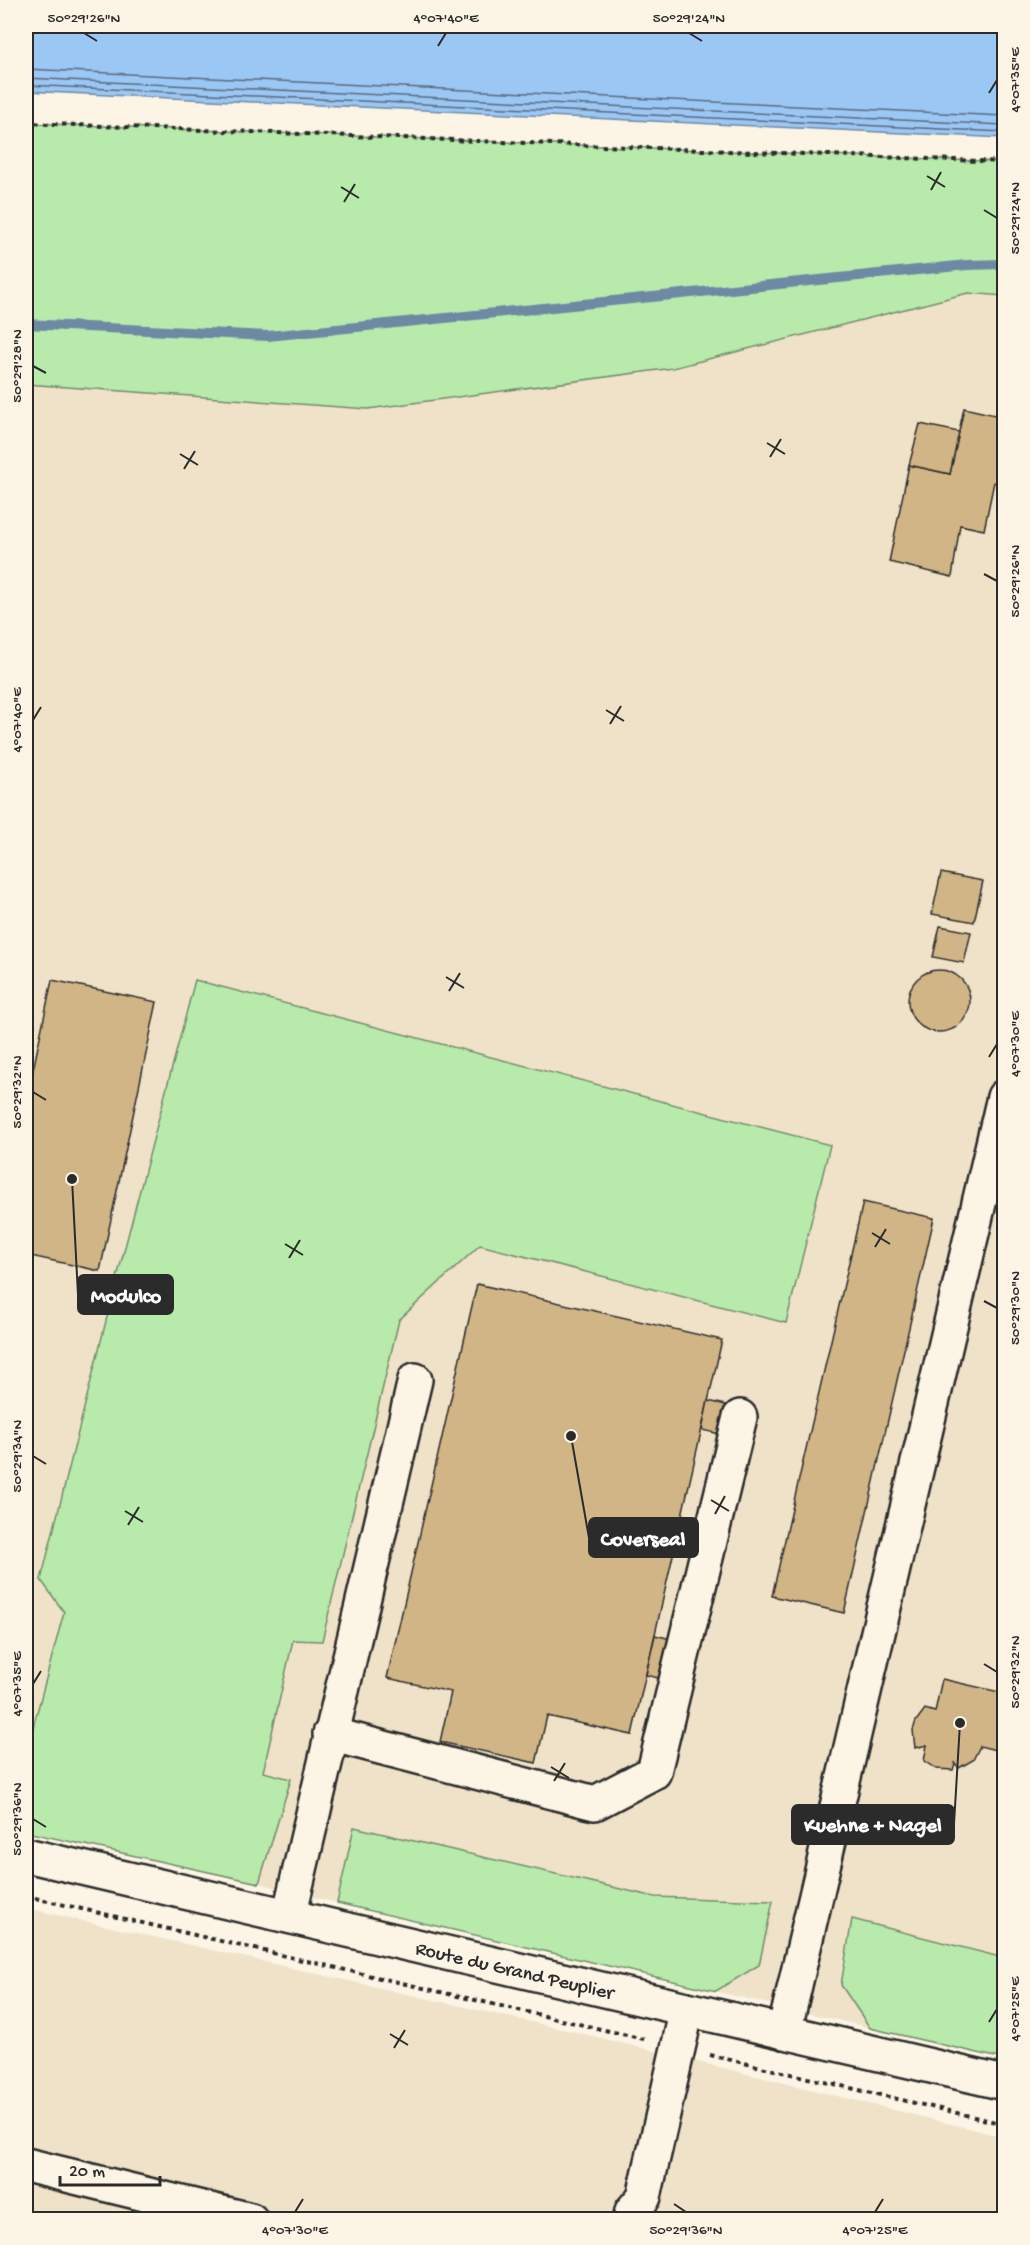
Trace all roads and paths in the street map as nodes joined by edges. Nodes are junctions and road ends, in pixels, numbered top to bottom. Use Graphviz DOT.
graph roads {
  1 [pos="26,123"];
  2 [pos="1005,162"];
  3 [pos="1005,1097"];
  4 [pos="415,1380"];
  5 [pos="740,1417"];
  6 [pos="330,1734"];
  7 [pos="26,1855"];
  8 [pos="26,1896"];
  9 [pos="289,1916"];
  10 [pos="687,2009"];
  11 [pos="784,2032"];
  12 [pos="678,2048"];
  13 [pos="1005,2083"];
  14 [pos="1005,2124"];
  15 [pos="26,2165"];
  16 [pos="251,2220"];
  17 [pos="630,2220"];
  1 -- 2 [label="path"];
  3 -- 11 [label="main road"];
  4 -- 6 [label="main road"];
  5 -- 6 [label="main road"];
  6 -- 9 [label="main road"];
  7 -- 9 [label="main road, Route du Grand Peuplier"];
  8 -- 12 [label="path"];
  9 -- 10 [label="main road, Route du Grand Peuplier"];
  10 -- 11 [label="main road, Route du Grand Peuplier"];
  10 -- 12 [label="main road"];
  11 -- 13 [label="main road, Route du Grand Peuplier"];
  12 -- 14 [label="path"];
  12 -- 17 [label="main road"];
  15 -- 16 [label="main road"];
}
